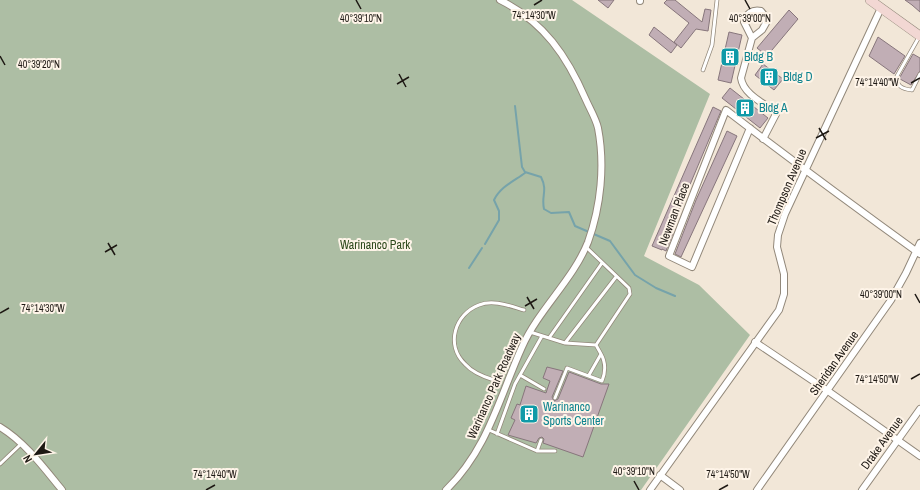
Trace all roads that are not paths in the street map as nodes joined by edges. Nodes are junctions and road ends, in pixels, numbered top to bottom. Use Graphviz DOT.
graph roads {
  1 [pos="500,0"];
  2 [pos="717,0"];
  3 [pos="871,0"];
  4 [pos="881,8"];
  5 [pos="920,36"];
  6 [pos="752,38"];
  7 [pos="703,70"];
  8 [pos="920,74"];
  9 [pos="750,128"];
  10 [pos="763,139"];
  11 [pos="805,171"];
  12 [pos="920,243"];
  13 [pos="586,244"];
  14 [pos="918,252"];
  15 [pos="602,263"];
  16 [pos="616,277"];
  17 [pos="524,310"];
  18 [pos="530,332"];
  19 [pos="542,336"];
  20 [pos="549,338"];
  21 [pos="755,342"];
  22 [pos="565,343"];
  23 [pos="596,345"];
  24 [pos="601,354"];
  25 [pos="520,375"];
  26 [pos="589,375"];
  27 [pos="494,380"];
  28 [pos="544,388"];
  29 [pos="828,391"];
  30 [pos="555,398"];
  31 [pos="920,409"];
  32 [pos="0,427"];
  33 [pos="488,430"];
  34 [pos="497,434"];
  35 [pos="541,440"];
  36 [pos="898,441"];
  37 [pos="21,444"];
  38 [pos="537,450"];
  39 [pos="555,451"];
  40 [pos="920,456"];
  41 [pos="0,464"];
  42 [pos="660,476"];
  43 [pos="62,490"];
  44 [pos="446,490"];
  45 [pos="650,490"];
  46 [pos="680,490"];
  47 [pos="757,490"];
  48 [pos="862,490"];
  1 -- 13 [label="street, Warinanco Park Roadway"];
  2 -- 7 [label="lane"];
  3 -- 4 [label="main road"];
  4 -- 5 [label="main road"];
  4 -- 11 [label="street, Thompson Avenue"];
  5 -- 8 [label="lane"];
  6 -- 6 [label="street"];
  6 -- 10 [label="street"];
  9 -- 9 [label="street, Newman Place"];
  9 -- 10 [label="street, Newman Place"];
  10 -- 11 [label="street, Newman Place"];
  11 -- 14 [label="street, Newman Place"];
  11 -- 21 [label="street, Thompson Avenue"];
  12 -- 14 [label="street, Sheridan Avenue"];
  13 -- 15 [label="lane"];
  13 -- 18 [label="street, Warinanco Park Roadway"];
  14 -- 29 [label="street, Sheridan Avenue"];
  15 -- 16 [label="lane"];
  15 -- 20 [label="lane"];
  16 -- 22 [label="lane"];
  16 -- 23 [label="lane"];
  17 -- 27 [label="lane"];
  18 -- 19 [label="lane"];
  18 -- 33 [label="street, Warinanco Park Roadway"];
  19 -- 20 [label="lane"];
  19 -- 25 [label="lane"];
  20 -- 22 [label="lane"];
  21 -- 29 [label="street"];
  21 -- 42 [label="street, Thompson Avenue"];
  22 -- 23 [label="lane"];
  23 -- 24 [label="lane"];
  24 -- 26 [label="lane"];
  24 -- 26 [label="lane"];
  25 -- 28 [label="lane"];
  25 -- 34 [label="lane"];
  26 -- 30 [label="lane"];
  29 -- 36 [label="street"];
  29 -- 47 [label="street, Sheridan Avenue"];
  31 -- 36 [label="street, Drake Avenue"];
  32 -- 37 [label="street"];
  33 -- 34 [label="lane"];
  33 -- 44 [label="street, Warinanco Park Roadway"];
  34 -- 38 [label="lane"];
  35 -- 38 [label="lane"];
  36 -- 40 [label="street"];
  36 -- 48 [label="street, Drake Avenue"];
  37 -- 41 [label="lane"];
  37 -- 43 [label="street"];
  38 -- 39 [label="lane"];
  42 -- 45 [label="street, Thompson Avenue"];
  42 -- 46 [label="street"];
}
